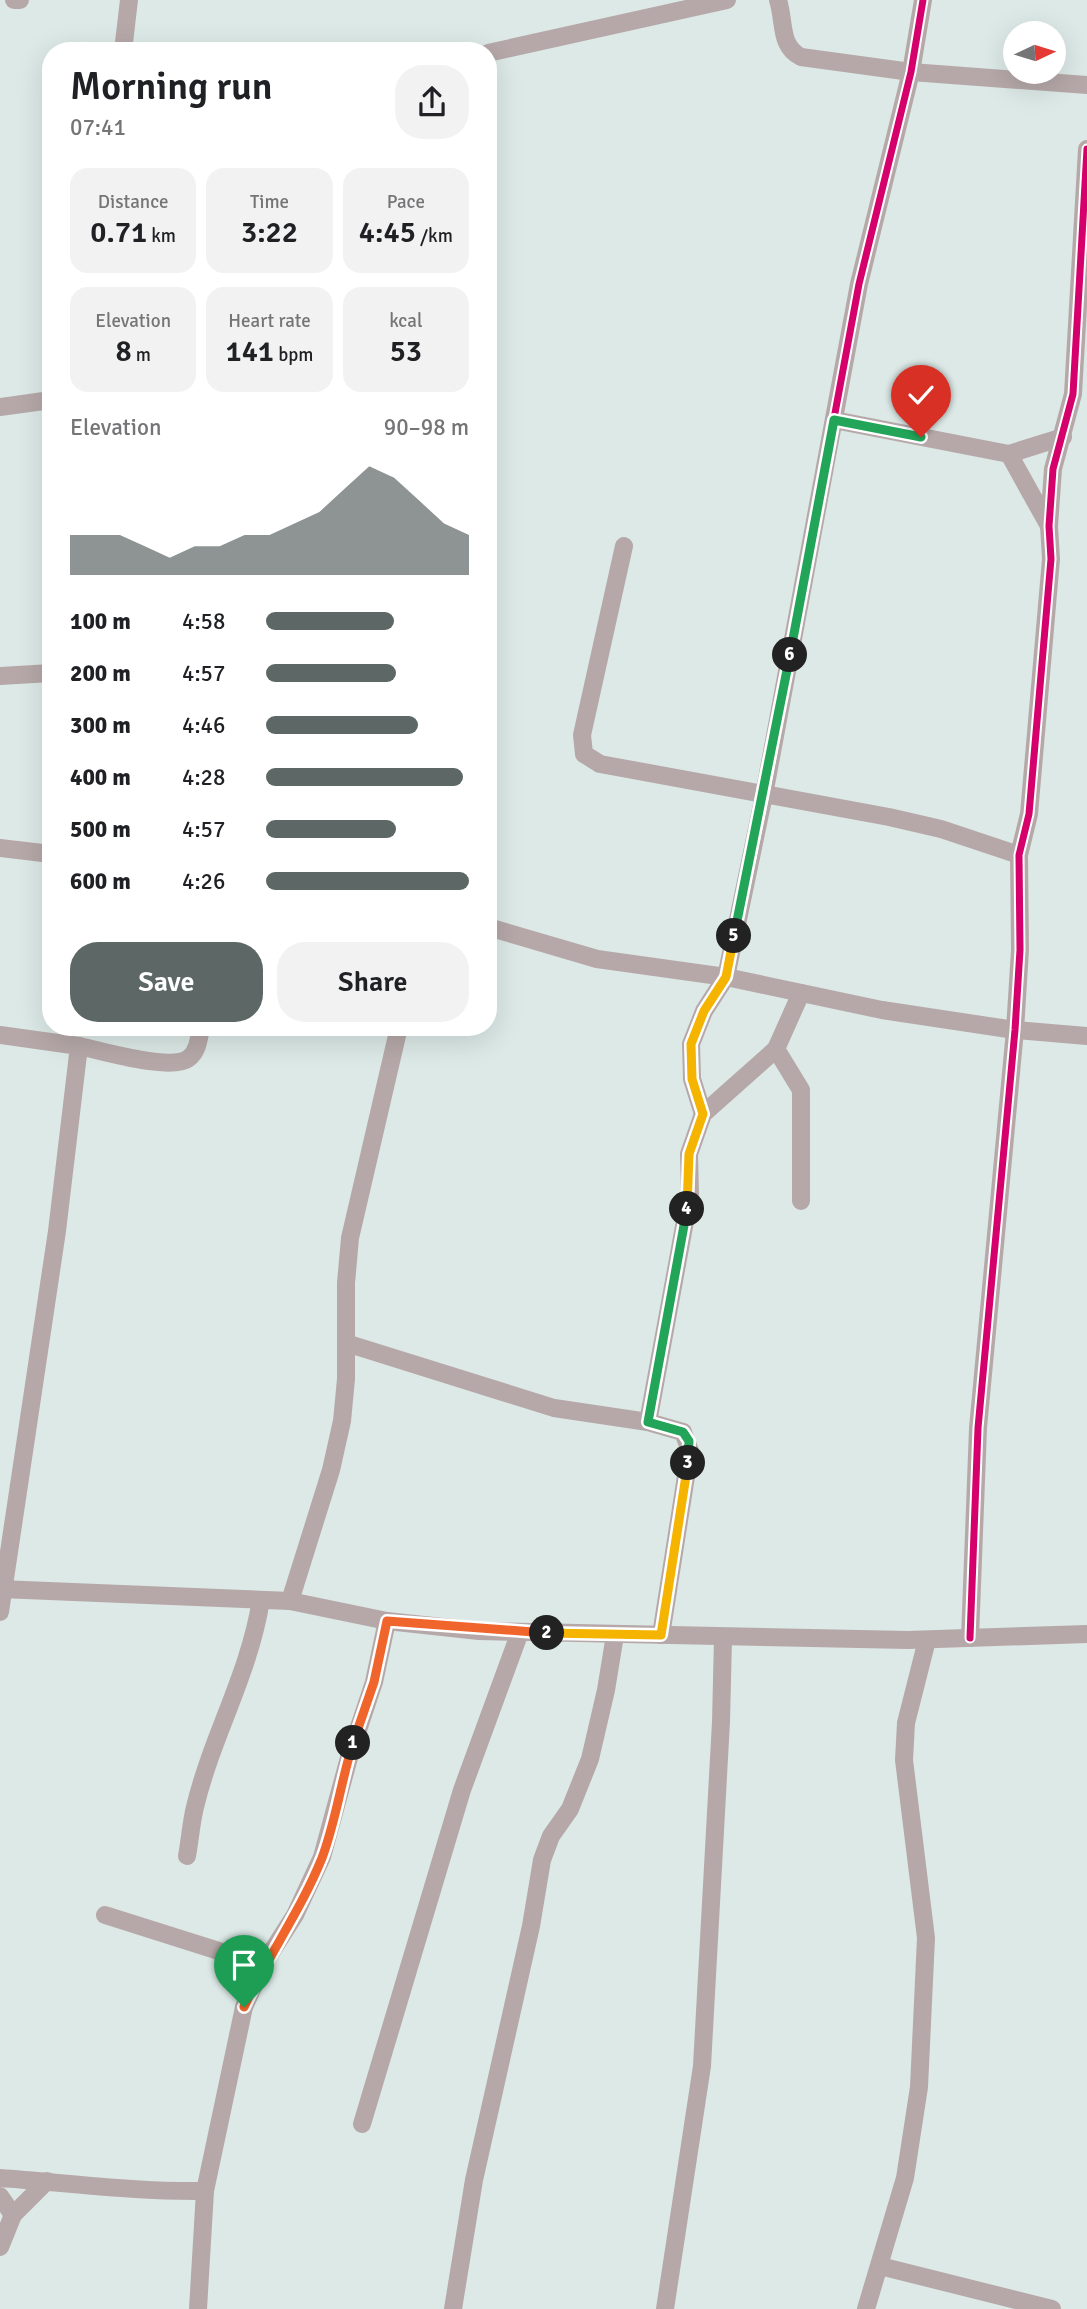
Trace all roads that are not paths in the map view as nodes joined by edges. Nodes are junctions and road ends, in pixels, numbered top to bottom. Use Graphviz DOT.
graph roads {
  1 [pos="14,0"];
  2 [pos="20,0"];
  3 [pos="128,0"];
  4 [pos="727,0"];
  5 [pos="778,0"];
  6 [pos="923,0"];
  7 [pos="125,42"];
  8 [pos="497,51"];
  9 [pos="911,72"];
  10 [pos="1087,85"];
  11 [pos="1087,149"];
  12 [pos="1085,217"];
  13 [pos="42,401"];
  14 [pos="0,407"];
  15 [pos="834,420"];
  16 [pos="1063,438"];
  17 [pos="1009,454"];
  18 [pos="1049,526"];
  19 [pos="624,546"];
  20 [pos="42,674"];
  21 [pos="0,676"];
  22 [pos="764,795"];
  23 [pos="0,848"];
  24 [pos="42,853"];
  25 [pos="1019,855"];
  26 [pos="497,930"];
  27 [pos="726,977"];
  28 [pos="801,993"];
  29 [pos="1016,1030"];
  30 [pos="0,1035"];
  31 [pos="199,1036"];
  32 [pos="397,1036"];
  33 [pos="1087,1036"];
  34 [pos="79,1046"];
  35 [pos="776,1049"];
  36 [pos="703,1114"];
  37 [pos="801,1201"];
  38 [pos="346,1343"];
  39 [pos="648,1422"];
  40 [pos="3,1589"];
  41 [pos="261,1600"];
  42 [pos="290,1601"];
  43 [pos="0,1612"];
  44 [pos="387,1621"];
  45 [pos="520,1632"];
  46 [pos="1087,1634"];
  47 [pos="615,1635"];
  48 [pos="661,1635"];
  49 [pos="723,1638"];
  50 [pos="970,1638"];
  51 [pos="927,1640"];
  52 [pos="187,1856"];
  53 [pos="105,1915"];
  54 [pos="264,1965"];
  55 [pos="362,2124"];
  56 [pos="0,2178"];
  57 [pos="47,2181"];
  58 [pos="205,2191"];
  59 [pos="0,2196"];
  60 [pos="13,2214"];
  61 [pos="0,2247"];
  62 [pos="880,2266"];
  63 [pos="198,2309"];
  64 [pos="453,2309"];
  65 [pos="665,2309"];
  66 [pos="866,2309"];
  67 [pos="1052,2309"];
  1 -- 2 [label="street"];
  3 -- 7 [label="street"];
  4 -- 8 [label="street"];
  5 -- 9 [label="street"];
  6 -- 9 [label="street"];
  9 -- 10 [label="street"];
  9 -- 15 [label="street"];
  11 -- 12 [label="street"];
  12 -- 16 [label="street"];
  13 -- 14 [label="street"];
  15 -- 17 [label="street"];
  15 -- 22 [label="street"];
  16 -- 17 [label="street"];
  16 -- 18 [label="street"];
  17 -- 18 [label="street"];
  18 -- 25 [label="street"];
  19 -- 22 [label="street"];
  20 -- 21 [label="street"];
  22 -- 25 [label="street"];
  22 -- 27 [label="street"];
  23 -- 24 [label="street"];
  25 -- 29 [label="street"];
  26 -- 27 [label="street"];
  27 -- 28 [label="street"];
  27 -- 36 [label="street"];
  28 -- 29 [label="street"];
  28 -- 35 [label="street"];
  29 -- 33 [label="street"];
  29 -- 50 [label="street"];
  30 -- 34 [label="street"];
  31 -- 34 [label="street"];
  32 -- 38 [label="street"];
  34 -- 40 [label="street"];
  35 -- 36 [label="street"];
  35 -- 37 [label="street"];
  36 -- 39 [label="street"];
  38 -- 39 [label="street"];
  38 -- 42 [label="street"];
  39 -- 48 [label="street"];
  40 -- 41 [label="street"];
  40 -- 43 [label="street"];
  41 -- 42 [label="street"];
  41 -- 52 [label="street"];
  42 -- 44 [label="street"];
  44 -- 45 [label="street"];
  44 -- 54 [label="street"];
  45 -- 47 [label="street"];
  45 -- 55 [label="street"];
  46 -- 50 [label="street"];
  47 -- 48 [label="street"];
  47 -- 64 [label="street"];
  48 -- 49 [label="street"];
  49 -- 51 [label="street"];
  49 -- 65 [label="street"];
  50 -- 51 [label="street"];
  51 -- 62 [label="street"];
  53 -- 54 [label="street"];
  54 -- 58 [label="street"];
  56 -- 57 [label="street"];
  57 -- 58 [label="street"];
  57 -- 60 [label="street"];
  58 -- 63 [label="street"];
  59 -- 60 [label="street"];
  60 -- 61 [label="street"];
  62 -- 66 [label="street"];
  62 -- 67 [label="street"];
}
